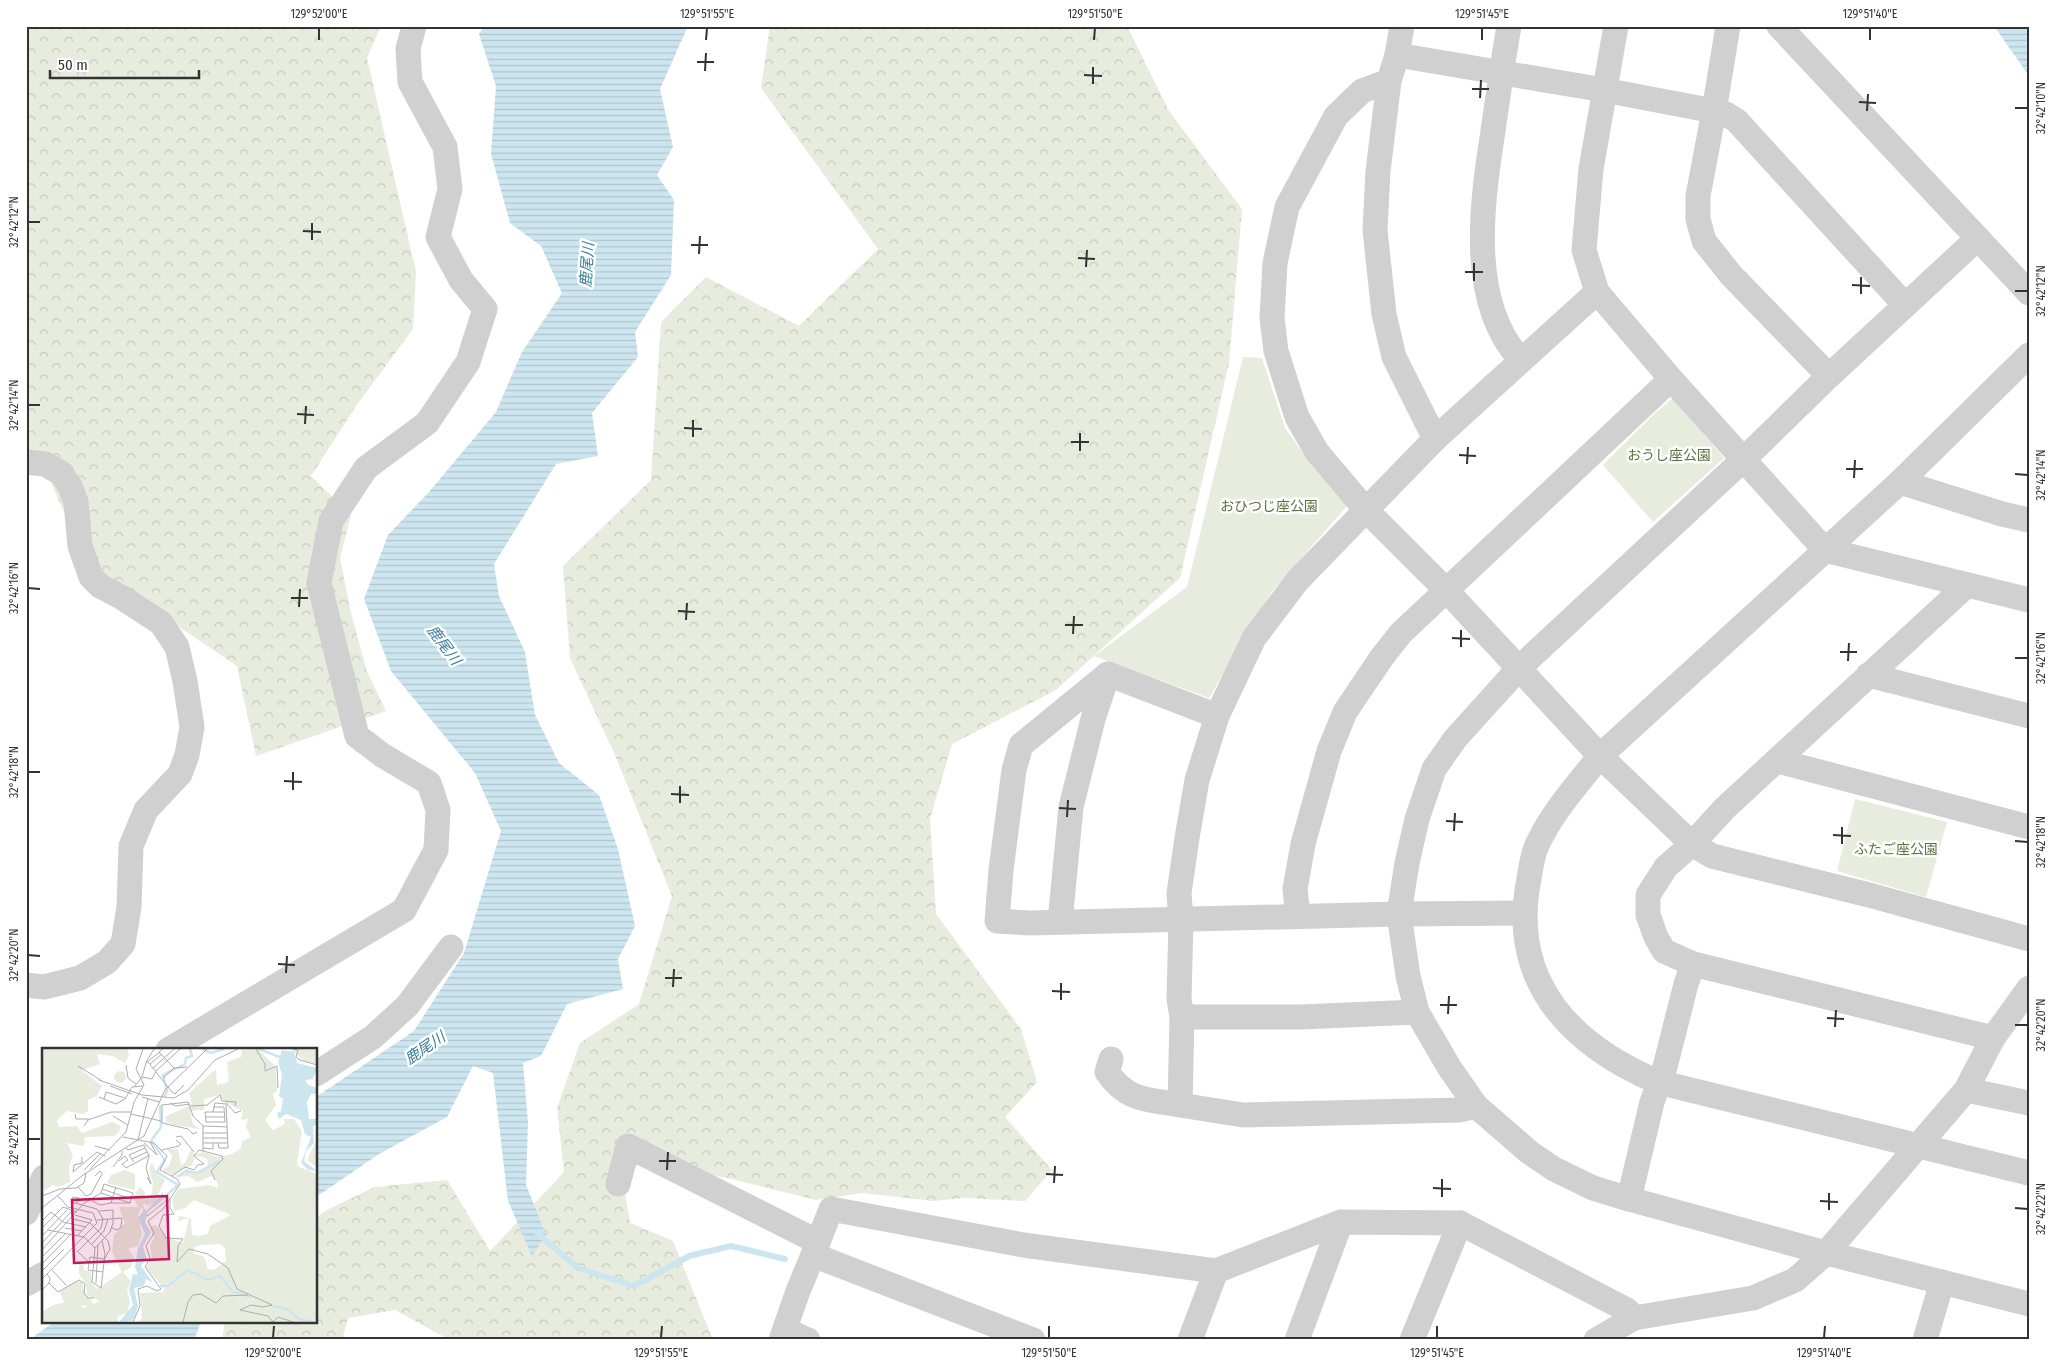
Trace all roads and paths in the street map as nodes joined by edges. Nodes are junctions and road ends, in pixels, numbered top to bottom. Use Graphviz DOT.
graph roads {
  1 [pos="414,26"];
  2 [pos="1402,26"];
  3 [pos="1509,26"];
  4 [pos="1616,26"];
  5 [pos="1728,26"];
  6 [pos="1779,26"];
  7 [pos="1397,55"];
  8 [pos="1501,72"];
  9 [pos="1389,80"];
  10 [pos="1604,90"];
  11 [pos="1714,111"];
  12 [pos="1978,238"];
  13 [pos="1597,292"];
  14 [pos="2029,293"];
  15 [pos="1905,305"];
  16 [pos="2029,355"];
  17 [pos="1521,360"];
  18 [pos="1829,376"];
  19 [pos="1671,379"];
  20 [pos="1435,439"];
  21 [pos="1744,459"];
  22 [pos="26,462"];
  23 [pos="1900,482"];
  24 [pos="1366,510"];
  25 [pos="2029,520"];
  26 [pos="1825,550"];
  27 [pos="1967,585"];
  28 [pos="1446,591"];
  29 [pos="2029,600"];
  30 [pos="1519,668"];
  31 [pos="1108,674"];
  32 [pos="1868,675"];
  33 [pos="1217,716"];
  34 [pos="2029,716"];
  35 [pos="1600,756"];
  36 [pos="1778,761"];
  37 [pos="2029,827"];
  38 [pos="1692,844"];
  39 [pos="1524,913"];
  40 [pos="1399,914"];
  41 [pos="1298,916"];
  42 [pos="1181,920"];
  43 [pos="1060,922"];
  44 [pos="2029,939"];
  45 [pos="451,947"];
  46 [pos="1693,964"];
  47 [pos="26,985"];
  48 [pos="2029,988"];
  49 [pos="1417,1012"];
  50 [pos="1182,1017"];
  51 [pos="1993,1038"];
  52 [pos="171,1048"];
  53 [pos="1111,1059"];
  54 [pos="318,1073"];
  55 [pos="1658,1082"];
  56 [pos="1966,1090"];
  57 [pos="2029,1103"];
  58 [pos="1180,1105"];
  59 [pos="1476,1106"];
  60 [pos="1916,1146"];
  61 [pos="2029,1172"];
  62 [pos="42,1181"];
  63 [pos="618,1184"];
  64 [pos="1629,1199"];
  65 [pos="26,1213"];
  66 [pos="1341,1222"];
  67 [pos="1460,1224"];
  68 [pos="816,1249"];
  69 [pos="1826,1254"];
  70 [pos="1216,1271"];
  71 [pos="42,1275"];
  72 [pos="1942,1282"];
  73 [pos="26,1284"];
  74 [pos="2029,1304"];
  75 [pos="1634,1318"];
  76 [pos="783,1335"];
  77 [pos="808,1340"];
  78 [pos="1033,1340"];
  79 [pos="1190,1340"];
  80 [pos="1297,1340"];
  81 [pos="1412,1340"];
  82 [pos="1596,1340"];
  83 [pos="1926,1340"];
  1 -- 52 [label="street"];
  2 -- 7 [label="street"];
  3 -- 8 [label="street"];
  4 -- 10 [label="street"];
  5 -- 11 [label="street"];
  6 -- 12 [label="street"];
  7 -- 8 [label="street"];
  7 -- 9 [label="street"];
  8 -- 10 [label="street"];
  8 -- 17 [label="street"];
  9 -- 20 [label="street"];
  9 -- 24 [label="street"];
  10 -- 11 [label="street"];
  10 -- 13 [label="street"];
  11 -- 15 [label="street"];
  11 -- 18 [label="street"];
  12 -- 14 [label="street"];
  12 -- 15 [label="street"];
  13 -- 17 [label="street"];
  13 -- 19 [label="street"];
  15 -- 18 [label="street"];
  16 -- 23 [label="street"];
  17 -- 20 [label="street"];
  18 -- 21 [label="street"];
  19 -- 21 [label="street"];
  19 -- 28 [label="street"];
  20 -- 24 [label="street"];
  21 -- 26 [label="street"];
  21 -- 30 [label="street"];
  22 -- 47 [label="street"];
  23 -- 25 [label="street"];
  23 -- 26 [label="street"];
  24 -- 28 [label="street"];
  24 -- 33 [label="street"];
  26 -- 27 [label="street"];
  26 -- 35 [label="street"];
  27 -- 29 [label="street"];
  27 -- 32 [label="street"];
  28 -- 30 [label="street"];
  28 -- 41 [label="street"];
  30 -- 35 [label="street"];
  30 -- 40 [label="street"];
  31 -- 33 [label="street"];
  31 -- 43 [label="street"];
  31 -- 43 [label="street"];
  32 -- 34 [label="street"];
  32 -- 36 [label="street"];
  33 -- 42 [label="street"];
  35 -- 38 [label="street"];
  35 -- 39 [label="street"];
  36 -- 37 [label="street"];
  36 -- 38 [label="street"];
  38 -- 44 [label="street"];
  38 -- 46 [label="street"];
  39 -- 40 [label="street"];
  39 -- 55 [label="street"];
  40 -- 41 [label="street"];
  40 -- 49 [label="street"];
  41 -- 42 [label="street"];
  42 -- 43 [label="street"];
  42 -- 50 [label="street"];
  45 -- 54 [label="street"];
  46 -- 51 [label="street"];
  46 -- 55 [label="street"];
  48 -- 51 [label="street"];
  49 -- 50 [label="street"];
  49 -- 59 [label="street"];
  50 -- 58 [label="street"];
  51 -- 56 [label="street"];
  53 -- 58 [label="street"];
  55 -- 60 [label="street"];
  55 -- 64 [label="street"];
  56 -- 57 [label="street"];
  56 -- 60 [label="street"];
  58 -- 59 [label="street"];
  59 -- 64 [label="street"];
  60 -- 61 [label="street"];
  60 -- 69 [label="street"];
  62 -- 65 [label="street"];
  63 -- 68 [label="street"];
  64 -- 69 [label="street"];
  66 -- 67 [label="street"];
  66 -- 70 [label="street"];
  66 -- 80 [label="street"];
  67 -- 75 [label="street"];
  67 -- 81 [label="street"];
  68 -- 70 [label="street"];
  68 -- 76 [label="street"];
  68 -- 78 [label="street"];
  69 -- 72 [label="street"];
  69 -- 75 [label="street"];
  70 -- 79 [label="street"];
  71 -- 73 [label="street"];
  72 -- 74 [label="street"];
  72 -- 83 [label="street"];
  75 -- 82 [label="street"];
  76 -- 77 [label="street"];
}
